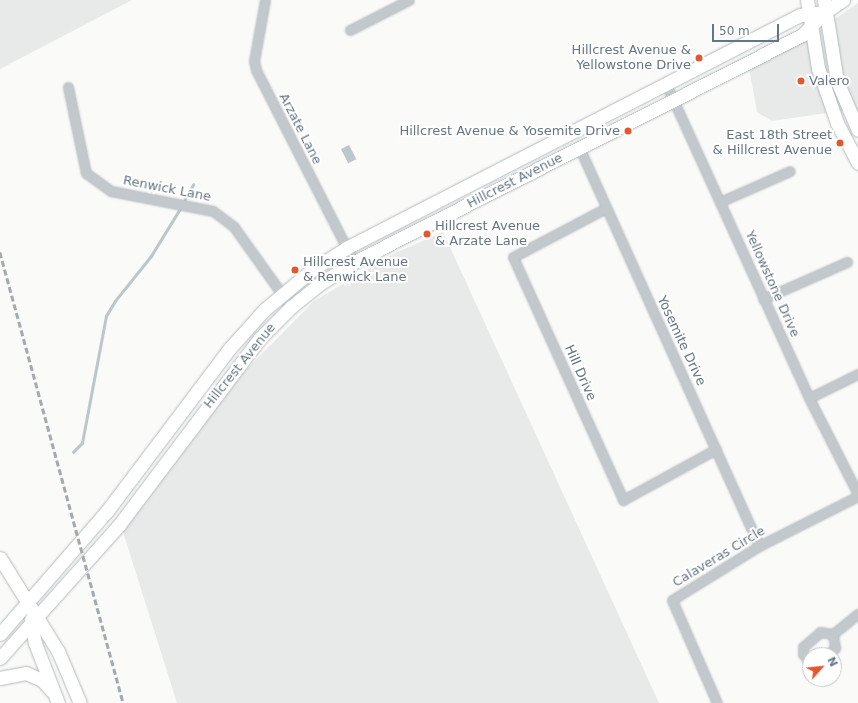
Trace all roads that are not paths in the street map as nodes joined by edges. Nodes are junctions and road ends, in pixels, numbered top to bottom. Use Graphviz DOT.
graph roads {
  1 [pos="265,0"];
  2 [pos="409,0"];
  3 [pos="808,0"];
  4 [pos="842,0"];
  5 [pos="824,6"];
  6 [pos="809,14"];
  7 [pos="811,27"];
  8 [pos="350,30"];
  9 [pos="666,84"];
  10 [pos="68,87"];
  11 [pos="674,100"];
  12 [pos="858,130"];
  13 [pos="579,147"];
  14 [pos="858,163"];
  15 [pos="790,171"];
  16 [pos="722,202"];
  17 [pos="606,208"];
  18 [pos="346,248"];
  19 [pos="354,262"];
  20 [pos="847,262"];
  21 [pos="281,295"];
  22 [pos="763,299"];
  23 [pos="291,307"];
  24 [pos="858,374"];
  25 [pos="809,398"];
  26 [pos="716,449"];
  27 [pos="858,495"];
  28 [pos="759,546"];
  29 [pos="0,558"];
  30 [pos="28,603"];
  31 [pos="858,614"];
  32 [pos="34,621"];
  33 [pos="0,634"];
  34 [pos="833,634"];
  35 [pos="803,647"];
  36 [pos="835,647"];
  37 [pos="0,658"];
  38 [pos="0,678"];
  39 [pos="57,698"];
  40 [pos="80,703"];
  41 [pos="717,703"];
  1 -- 18 [label="street, Arzate Lane"];
  2 -- 8 [label="street"];
  3 -- 6 [label="main road"];
  4 -- 5 [label="main road, Hillcrest Avenue"];
  5 -- 6 [label="main road, Hillcrest Avenue"];
  5 -- 7 [label="main road, Hillcrest Avenue"];
  5 -- 12 [label="main road"];
  6 -- 7 [label="main road"];
  6 -- 9 [label="main road, Hillcrest Avenue"];
  7 -- 11 [label="main road, Hillcrest Avenue"];
  7 -- 14 [label="main road"];
  9 -- 11 [label="street, Yellowstone Drive"];
  9 -- 18 [label="main road, Hillcrest Avenue"];
  10 -- 21 [label="street, Renwick Lane"];
  11 -- 13 [label="main road, Hillcrest Avenue"];
  11 -- 16 [label="street, Yellowstone Drive"];
  13 -- 17 [label="street, Yosemite Drive"];
  13 -- 19 [label="main road, Hillcrest Avenue"];
  15 -- 16 [label="street"];
  16 -- 22 [label="street, Yellowstone Drive"];
  17 -- 26 [label="street, Yosemite Drive"];
  17 -- 26 [label="street, Hill Drive"];
  18 -- 19 [label="street, Arzate Lane"];
  18 -- 21 [label="main road, Hillcrest Avenue"];
  19 -- 23 [label="main road, Hillcrest Avenue"];
  20 -- 22 [label="street"];
  21 -- 23 [label="street, Renwick Lane"];
  21 -- 30 [label="main road, Hillcrest Avenue"];
  22 -- 25 [label="street, Yellowstone Drive"];
  23 -- 32 [label="main road, Hillcrest Avenue"];
  24 -- 25 [label="street"];
  25 -- 27 [label="street, Yellowstone Drive"];
  26 -- 28 [label="street, Yosemite Drive"];
  27 -- 28 [label="street, Calaveras Circle"];
  28 -- 41 [label="street, Calaveras Circle"];
  29 -- 30 [label="main road"];
  30 -- 32 [label="main road"];
  30 -- 33 [label="main road, Hillcrest Avenue"];
  31 -- 34 [label="street"];
  32 -- 37 [label="main road, Hillcrest Avenue"];
  32 -- 39 [label="main road"];
  32 -- 40 [label="main road"];
  34 -- 35 [label="street"];
  34 -- 36 [label="street"];
  38 -- 39 [label="main road"];
}
